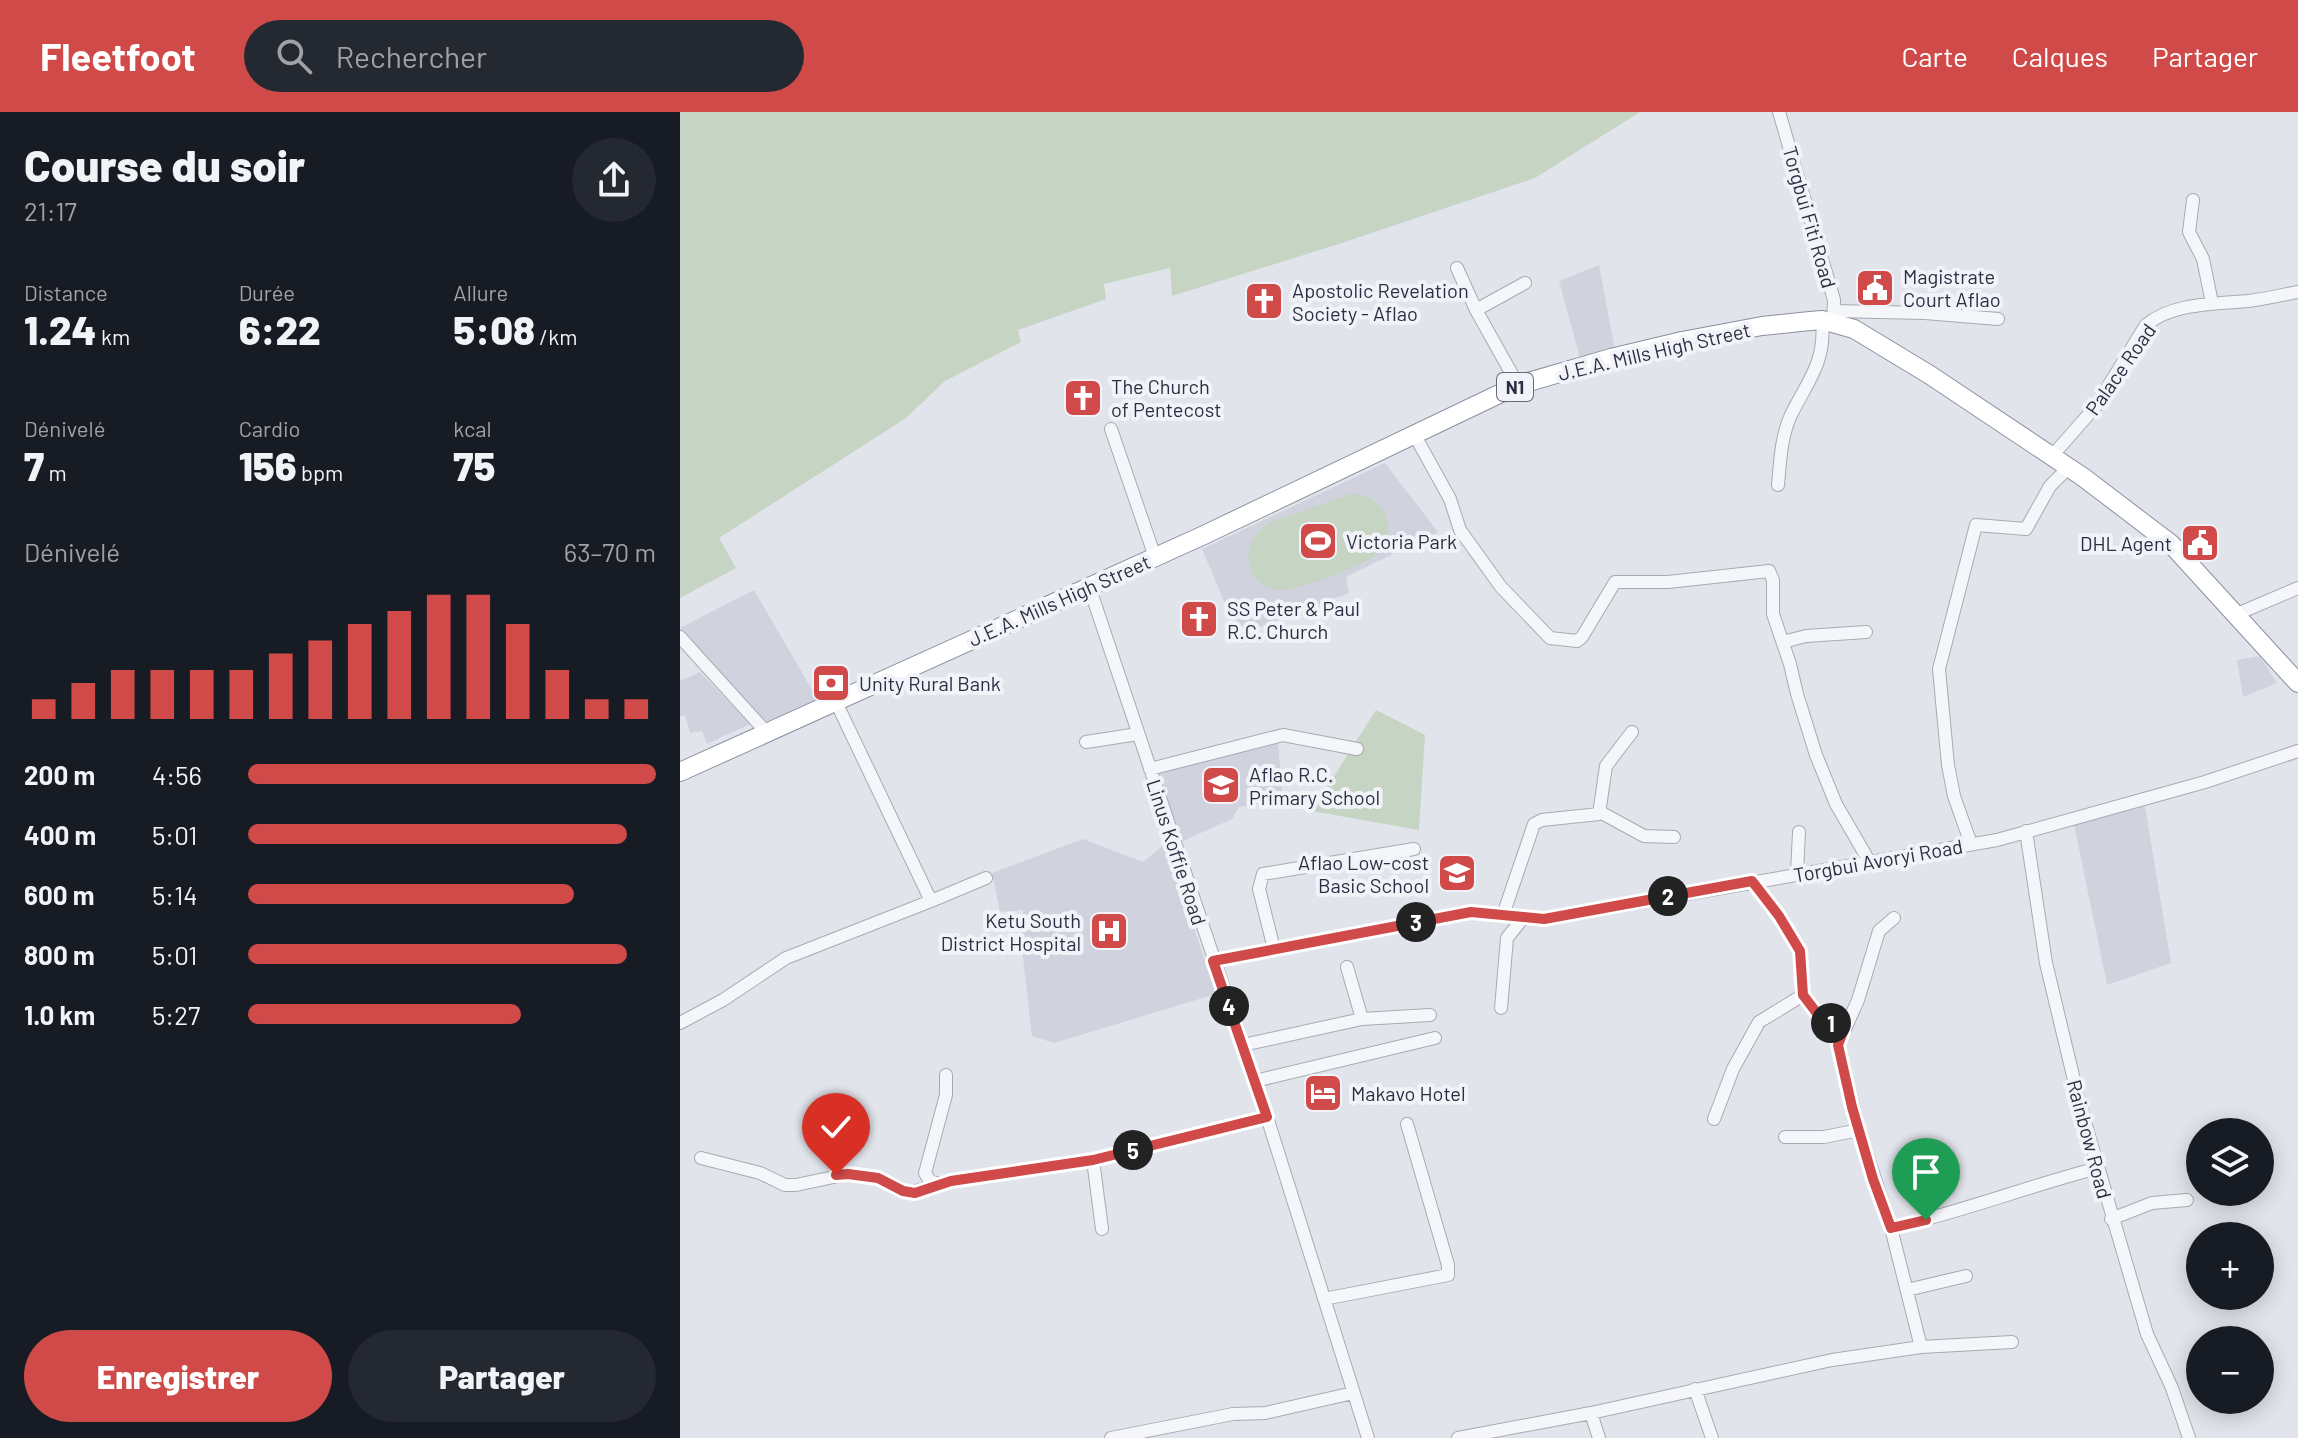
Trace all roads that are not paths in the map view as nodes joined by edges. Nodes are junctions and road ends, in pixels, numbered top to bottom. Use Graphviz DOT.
graph roads {
  1 [pos="1779,112"];
  2 [pos="2193,200"];
  3 [pos="1457,268"];
  4 [pos="1525,283"];
  5 [pos="2298,292"];
  6 [pos="2212,303"];
  7 [pos="1476,310"];
  8 [pos="1830,318"];
  9 [pos="1998,319"];
  10 [pos="1518,385"];
  11 [pos="1111,429"];
  12 [pos="1414,434"];
  13 [pos="2052,456"];
  14 [pos="2069,467"];
  15 [pos="1778,485"];
  16 [pos="1155,557"];
  17 [pos="1089,586"];
  18 [pos="2298,588"];
  19 [pos="2237,614"];
  20 [pos="1866,632"];
  21 [pos="680,637"];
  22 [pos="1783,642"];
  23 [pos="2298,683"];
  24 [pos="836,702"];
  25 [pos="1632,732"];
  26 [pos="768,734"];
  27 [pos="1138,734"];
  28 [pos="1086,742"];
  29 [pos="1357,749"];
  30 [pos="2298,751"];
  31 [pos="1150,769"];
  32 [pos="680,772"];
  33 [pos="1600,812"];
  34 [pos="2026,831"];
  35 [pos="1799,832"];
  36 [pos="1674,837"];
  37 [pos="1971,844"];
  38 [pos="1414,849"];
  39 [pos="1869,861"];
  40 [pos="1797,873"];
  41 [pos="986,878"];
  42 [pos="1752,881"];
  43 [pos="931,901"];
  44 [pos="1503,915"];
  45 [pos="1524,917"];
  46 [pos="1894,918"];
  47 [pos="1274,949"];
  48 [pos="1213,961"];
  49 [pos="1347,967"];
  50 [pos="1803,995"];
  51 [pos="1501,1008"];
  52 [pos="1430,1015"];
  53 [pos="1362,1019"];
  54 [pos="680,1023"];
  55 [pos="1843,1032"];
  56 [pos="1435,1038"];
  57 [pos="1243,1045"];
  58 [pos="946,1075"];
  59 [pos="1255,1081"];
  60 [pos="1267,1117"];
  61 [pos="1714,1119"];
  62 [pos="1407,1124"];
  63 [pos="1859,1130"];
  64 [pos="1785,1137"];
  65 [pos="701,1158"];
  66 [pos="1093,1160"];
  67 [pos="2098,1168"];
  68 [pos="940,1184"];
  69 [pos="2186,1200"];
  70 [pos="2111,1219"];
  71 [pos="1891,1228"];
  72 [pos="1102,1229"];
  73 [pos="1966,1276"];
  74 [pos="1907,1290"];
  75 [pos="1324,1299"];
  76 [pos="2012,1342"];
  77 [pos="1921,1347"];
  78 [pos="1695,1389"];
  79 [pos="1353,1393"];
  80 [pos="1591,1413"];
  81 [pos="1500,1434"];
  82 [pos="1111,1438"];
  83 [pos="1368,1438"];
  84 [pos="1458,1438"];
  85 [pos="1599,1438"];
  86 [pos="1712,1438"];
  87 [pos="2189,1438"];
  1 -- 8 [label="street, Torgbui Fiti Road"];
  2 -- 6 [label="street"];
  3 -- 7 [label="street"];
  4 -- 7 [label="street"];
  5 -- 6 [label="street, Palace Road"];
  6 -- 13 [label="street, Palace Road"];
  7 -- 10 [label="street"];
  8 -- 9 [label="street"];
  8 -- 10 [label="highway, J.E.A. Mills High Street / N1"];
  8 -- 13 [label="highway, J.E.A. Mills High Street / N1"];
  8 -- 15 [label="street, Torgbui Fiti Road"];
  10 -- 12 [label="highway, J.E.A. Mills High Street / N1"];
  11 -- 16 [label="street"];
  12 -- 16 [label="highway, J.E.A. Mills High Street / N1"];
  12 -- 22 [label="street"];
  13 -- 14 [label="highway, J.E.A. Mills High Street / N1"];
  14 -- 19 [label="highway, J.E.A. Mills High Street / N1"];
  14 -- 37 [label="street"];
  16 -- 17 [label="highway, J.E.A. Mills High Street / N1"];
  17 -- 24 [label="highway, J.E.A. Mills High Street / N1"];
  17 -- 27 [label="street, Linus Koffie Road"];
  18 -- 19 [label="street"];
  19 -- 23 [label="highway, J.E.A. Mills High Street / N1"];
  20 -- 22 [label="street"];
  21 -- 26 [label="street"];
  22 -- 39 [label="street"];
  24 -- 26 [label="highway, J.E.A. Mills High Street / N1"];
  24 -- 43 [label="street"];
  25 -- 33 [label="street"];
  26 -- 32 [label="highway, J.E.A. Mills High Street / N1"];
  27 -- 28 [label="street"];
  27 -- 31 [label="street, Linus Koffie Road"];
  29 -- 31 [label="street"];
  30 -- 34 [label="street, Torgbui Avoryi Road"];
  31 -- 48 [label="street, Linus Koffie Road"];
  33 -- 36 [label="street"];
  33 -- 44 [label="street"];
  34 -- 37 [label="street, Torgbui Avoryi Road"];
  34 -- 67 [label="street, Rainbow Road"];
  35 -- 40 [label="street"];
  37 -- 39 [label="street, Torgbui Avoryi Road"];
  38 -- 47 [label="street"];
  39 -- 40 [label="street, Torgbui Avoryi Road"];
  40 -- 42 [label="street, Torgbui Avoryi Road"];
  41 -- 43 [label="street"];
  42 -- 45 [label="street, Torgbui Avoryi Road"];
  42 -- 50 [label="street"];
  43 -- 54 [label="street"];
  44 -- 45 [label="street, Torgbui Avoryi Road"];
  44 -- 47 [label="street, Torgbui Avoryi Road"];
  45 -- 51 [label="street"];
  46 -- 55 [label="street"];
  47 -- 48 [label="street, Torgbui Avoryi Road"];
  48 -- 57 [label="street, Linus Koffie Road"];
  49 -- 53 [label="street"];
  50 -- 55 [label="street"];
  50 -- 61 [label="street"];
  52 -- 53 [label="street"];
  53 -- 57 [label="street"];
  55 -- 63 [label="street"];
  56 -- 59 [label="street"];
  57 -- 59 [label="street, Linus Koffie Road"];
  58 -- 68 [label="street"];
  59 -- 60 [label="street, Linus Koffie Road"];
  60 -- 66 [label="street"];
  60 -- 75 [label="street, Linus Koffie Road"];
  62 -- 75 [label="street"];
  63 -- 64 [label="street"];
  63 -- 71 [label="street"];
  65 -- 68 [label="street"];
  66 -- 68 [label="street"];
  66 -- 72 [label="street"];
  67 -- 70 [label="street, Rainbow Road"];
  67 -- 71 [label="street"];
  69 -- 70 [label="street"];
  70 -- 87 [label="street, Rainbow Road"];
  71 -- 74 [label="street"];
  73 -- 74 [label="street"];
  74 -- 77 [label="street"];
  75 -- 79 [label="street, Linus Koffie Road"];
  76 -- 77 [label="street"];
  77 -- 78 [label="street"];
  78 -- 80 [label="street"];
  78 -- 86 [label="street"];
  79 -- 82 [label="street"];
  79 -- 83 [label="street, Linus Koffie Road"];
  80 -- 81 [label="street"];
  80 -- 85 [label="street"];
  81 -- 84 [label="street"];
}
